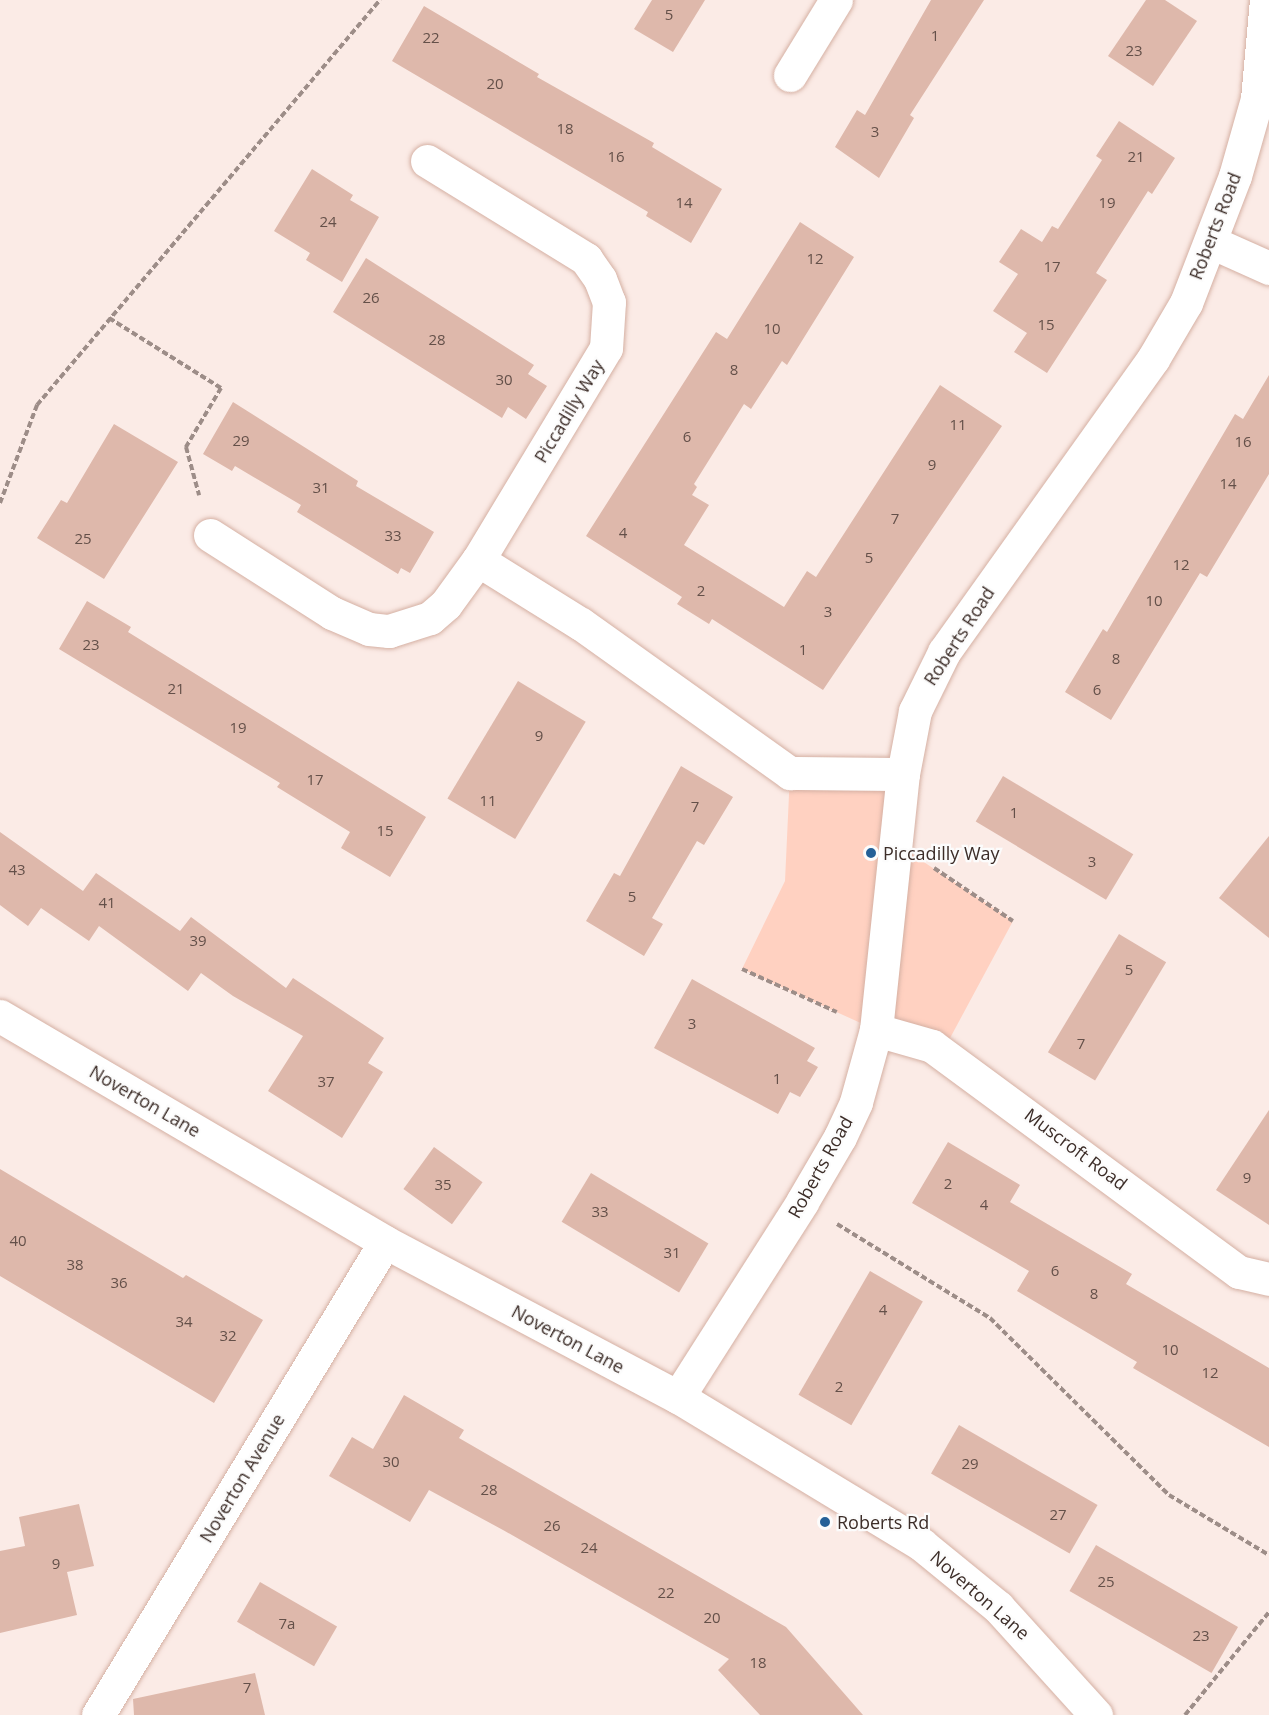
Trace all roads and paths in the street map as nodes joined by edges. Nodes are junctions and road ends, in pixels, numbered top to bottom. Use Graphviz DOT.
graph roads {
  1 [pos="380,0"];
  2 [pos="836,0"];
  3 [pos="1266,0"];
  4 [pos="789,75"];
  5 [pos="427,161"];
  6 [pos="1211,242"];
  7 [pos="1269,268"];
  8 [pos="109,318"];
  9 [pos="0,502"];
  10 [pos="210,536"];
  11 [pos="478,560"];
  12 [pos="903,774"];
  13 [pos="895,843"];
  14 [pos="1013,921"];
  15 [pos="742,969"];
  16 [pos="0,1016"];
  17 [pos="876,1030"];
  18 [pos="802,1202"];
  19 [pos="385,1242"];
  20 [pos="1269,1279"];
  21 [pos="678,1397"];
  22 [pos="1269,1555"];
  23 [pos="1269,1612"];
  24 [pos="98,1715"];
  25 [pos="1096,1715"];
  26 [pos="1185,1715"];
  1 -- 8 [label="path"];
  2 -- 4 [label="street"];
  3 -- 6 [label="street, Roberts Road"];
  5 -- 11 [label="street, Piccadilly Way"];
  6 -- 7 [label="street"];
  6 -- 12 [label="street, Roberts Road"];
  8 -- 9 [label="path"];
  8 -- 10 [label="path"];
  10 -- 11 [label="street, Piccadilly Way"];
  11 -- 12 [label="street"];
  12 -- 13 [label="street, Roberts Road"];
  13 -- 14 [label="path"];
  13 -- 17 [label="street, Roberts Road"];
  15 -- 17 [label="path"];
  16 -- 19 [label="street, Noverton Lane"];
  17 -- 18 [label="street, Roberts Road"];
  17 -- 20 [label="street, Muscroft Road"];
  18 -- 21 [label="street, Roberts Road"];
  18 -- 22 [label="path"];
  19 -- 21 [label="street, Noverton Lane"];
  19 -- 24 [label="street, Noverton Avenue"];
  21 -- 25 [label="street, Noverton Lane"];
  23 -- 26 [label="path"];
}
